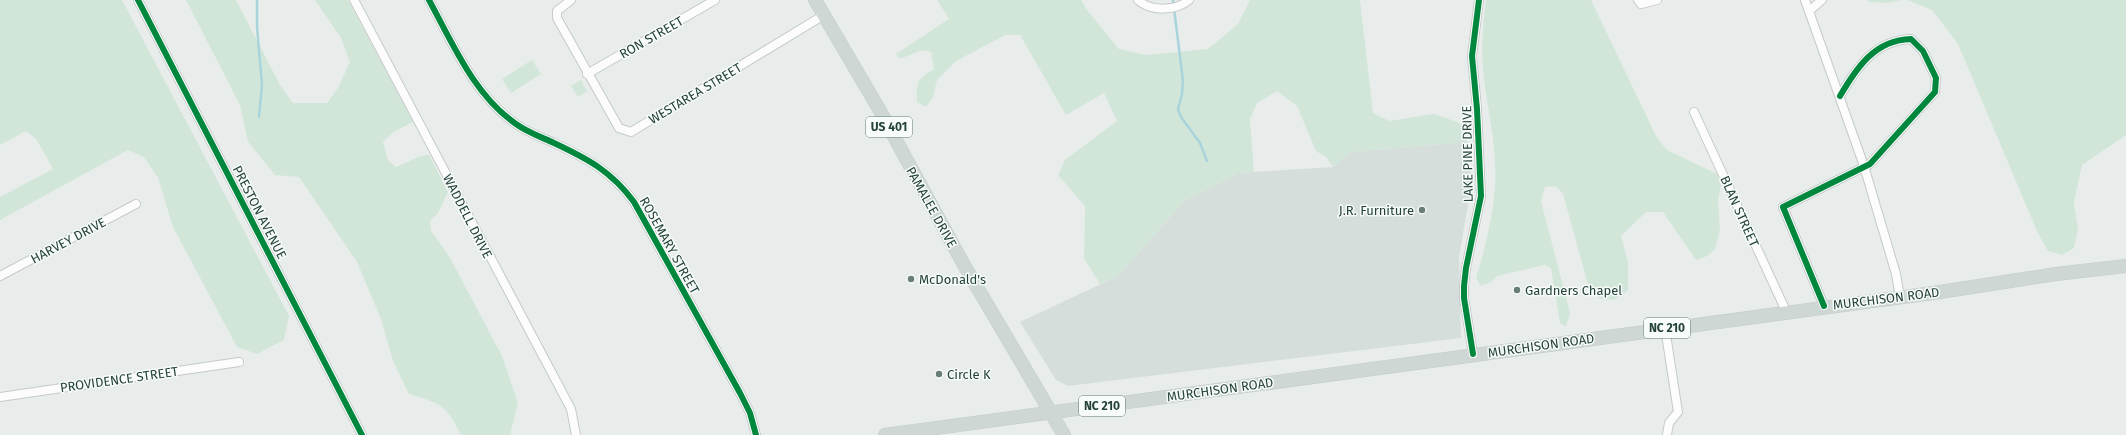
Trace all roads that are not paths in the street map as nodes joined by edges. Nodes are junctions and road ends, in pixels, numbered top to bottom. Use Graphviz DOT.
graph roads {
  1 [pos="138,0"];
  2 [pos="354,0"];
  3 [pos="429,0"];
  4 [pos="571,0"];
  5 [pos="715,0"];
  6 [pos="815,0"];
  7 [pos="1138,0"];
  8 [pos="1189,0"];
  9 [pos="1479,0"];
  10 [pos="1638,0"];
  11 [pos="1657,0"];
  12 [pos="1805,0"];
  13 [pos="1822,0"];
  14 [pos="1809,12"];
  15 [pos="824,15"];
  16 [pos="588,74"];
  17 [pos="1840,96"];
  18 [pos="1694,112"];
  19 [pos="1864,166"];
  20 [pos="136,204"];
  21 [pos="2126,266"];
  22 [pos="0,276"];
  23 [pos="1900,297"];
  24 [pos="1824,306"];
  25 [pos="1786,311"];
  26 [pos="1665,328"];
  27 [pos="1473,354"];
  28 [pos="239,362"];
  29 [pos="0,397"];
  30 [pos="1051,413"];
  31 [pos="362,435"];
  32 [pos="576,435"];
  33 [pos="756,435"];
  34 [pos="885,435"];
  35 [pos="1064,435"];
  36 [pos="1667,435"];
  1 -- 31 [label="street, PRESTON AVENUE"];
  2 -- 32 [label="street, WADDELL DRIVE"];
  3 -- 33 [label="street, ROSEMARY STREET"];
  4 -- 16 [label="street, WESTAREA STREET"];
  5 -- 16 [label="street, RON STREET"];
  6 -- 15 [label="main road, PAMALEE DRIVE / US 401"];
  7 -- 8 [label="street"];
  9 -- 27 [label="street, LAKE PINE DRIVE"];
  10 -- 11 [label="street"];
  12 -- 14 [label="street"];
  13 -- 14 [label="street"];
  14 -- 17 [label="street"];
  15 -- 16 [label="street, WESTAREA STREET"];
  15 -- 30 [label="main road, PAMALEE DRIVE / US 401"];
  17 -- 19 [label="street"];
  17 -- 19 [label="street"];
  18 -- 25 [label="street, BLAN STREET"];
  19 -- 23 [label="street"];
  19 -- 24 [label="street"];
  20 -- 22 [label="street, HARVEY DRIVE"];
  21 -- 23 [label="main road, MURCHISON ROAD / NC 210"];
  23 -- 24 [label="main road, MURCHISON ROAD / NC 210"];
  24 -- 25 [label="main road, MURCHISON ROAD / NC 210"];
  25 -- 26 [label="main road, MURCHISON ROAD / NC 210"];
  26 -- 27 [label="main road, MURCHISON ROAD / NC 210"];
  26 -- 36 [label="street"];
  27 -- 30 [label="main road, MURCHISON ROAD / NC 210"];
  28 -- 29 [label="street, PROVIDENCE STREET"];
  30 -- 34 [label="main road, MURCHISON ROAD / NC 210"];
  30 -- 35 [label="main road, US 401"];
}
